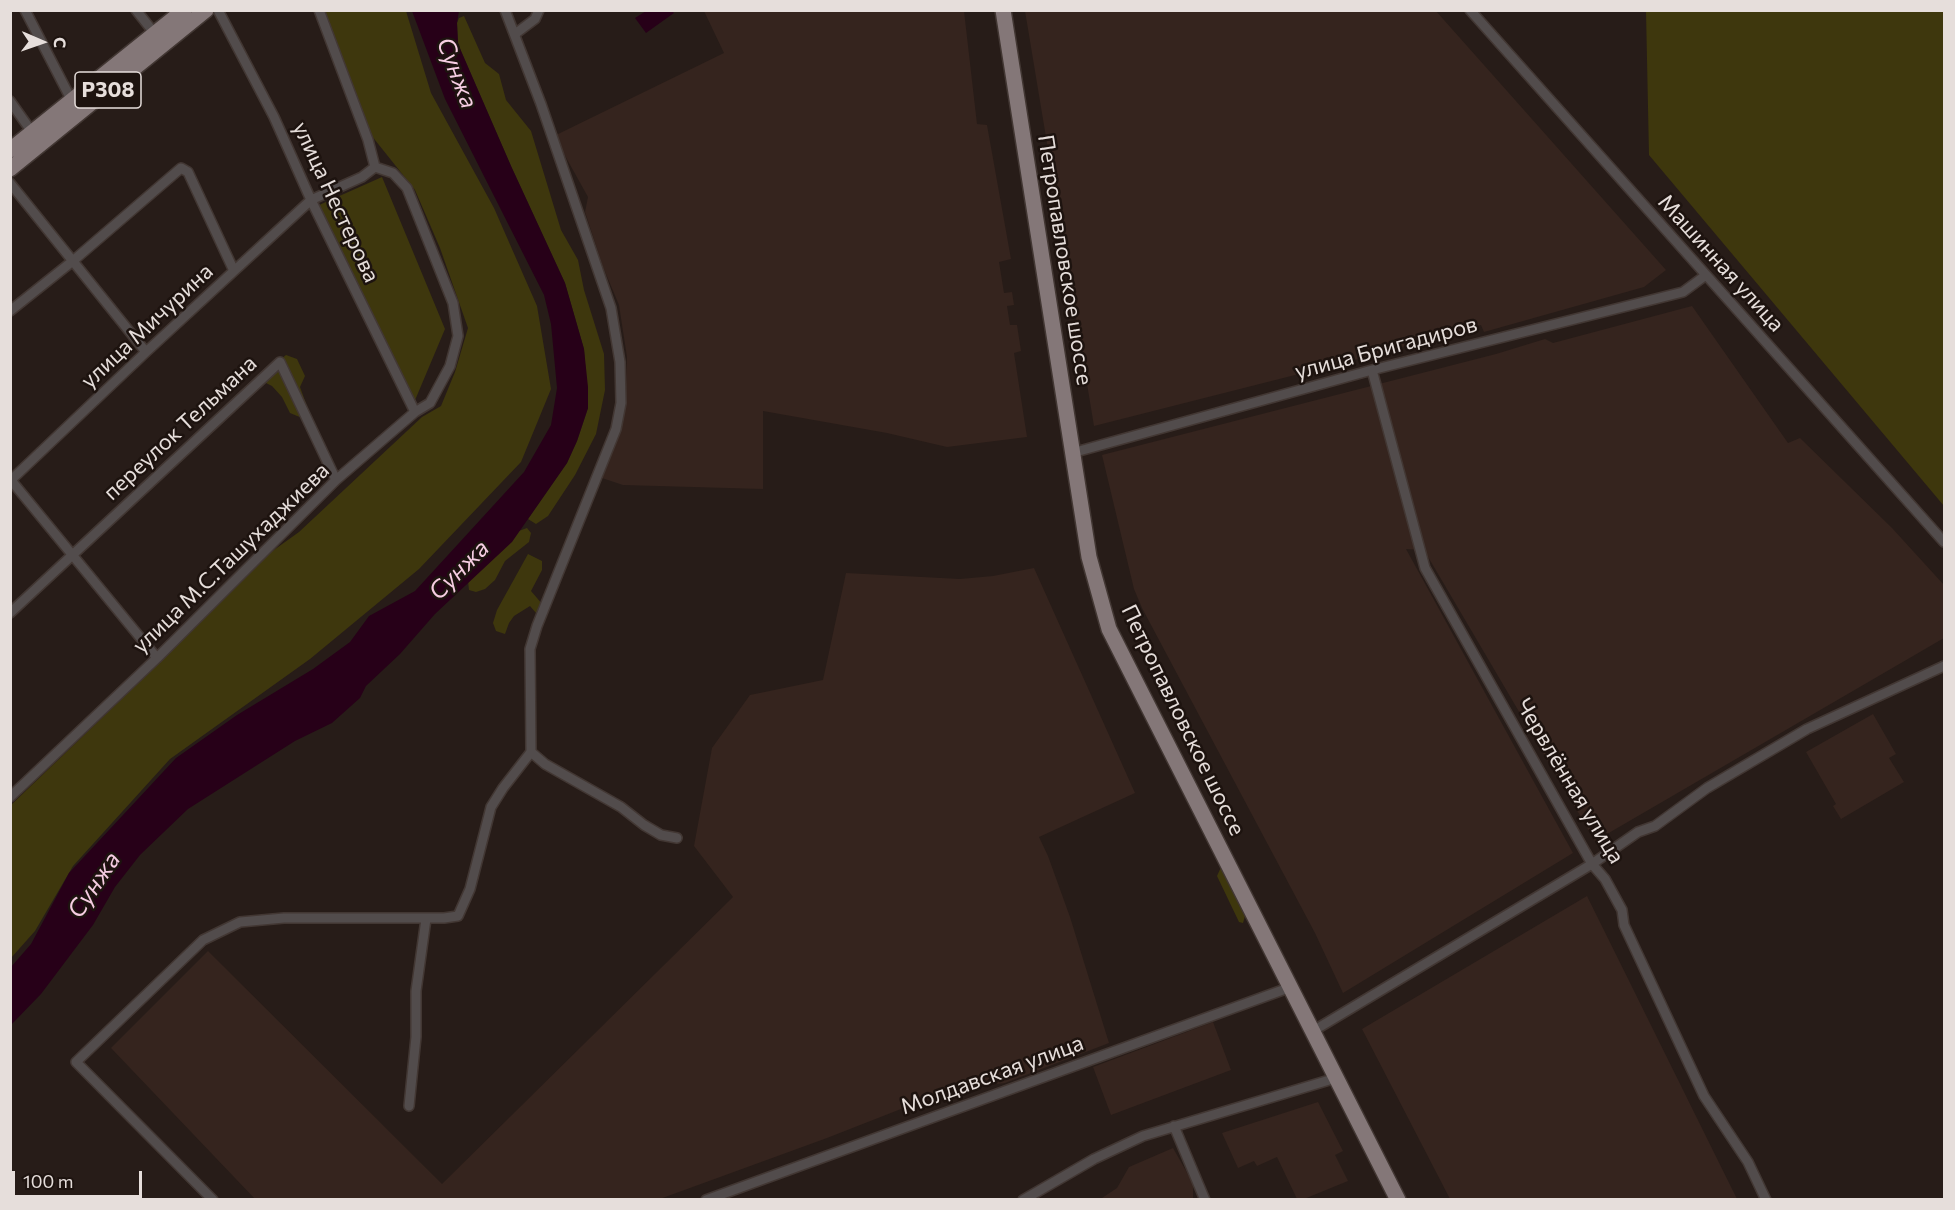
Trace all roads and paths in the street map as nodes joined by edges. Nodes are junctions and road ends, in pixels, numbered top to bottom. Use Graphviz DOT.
graph roads {
  1 [pos="25,10"];
  2 [pos="136,10"];
  3 [pos="184,10"];
  4 [pos="206,10"];
  5 [pos="218,10"];
  6 [pos="319,10"];
  7 [pos="505,10"];
  8 [pos="539,10"];
  9 [pos="1003,10"];
  10 [pos="1470,10"];
  11 [pos="155,34"];
  12 [pos="515,34"];
  13 [pos="10,101"];
  14 [pos="72,101"];
  15 [pos="32,132"];
  16 [pos="10,150"];
  17 [pos="375,167"];
  18 [pos="10,169"];
  19 [pos="10,183"];
  20 [pos="311,200"];
  21 [pos="74,260"];
  22 [pos="234,271"];
  23 [pos="1706,275"];
  24 [pos="10,311"];
  25 [pos="146,352"];
  26 [pos="1372,370"];
  27 [pos="416,412"];
  28 [pos="1072,453"];
  29 [pos="11,480"];
  30 [pos="336,480"];
  31 [pos="1944,542"];
  32 [pos="72,555"];
  33 [pos="10,613"];
  34 [pos="157,658"];
  35 [pos="1944,666"];
  36 [pos="531,752"];
  37 [pos="10,797"];
  38 [pos="677,838"];
  39 [pos="1592,864"];
  40 [pos="426,919"];
  41 [pos="1291,987"];
  42 [pos="1313,1031"];
  43 [pos="1336,1078"];
  44 [pos="409,1106"];
  45 [pos="1174,1126"];
  46 [pos="213,1200"];
  47 [pos="706,1200"];
  48 [pos="1023,1200"];
  49 [pos="1205,1200"];
  50 [pos="1398,1200"];
  51 [pos="1766,1200"];
  1 -- 14 [label="street"];
  2 -- 11 [label="street"];
  3 -- 11 [label="main road, P308"];
  4 -- 18 [label="main road, P308"];
  5 -- 20 [label="street, улица Нестерова"];
  6 -- 17 [label="street"];
  7 -- 12 [label="street"];
  8 -- 12 [label="street"];
  9 -- 28 [label="main road, Петропавловское шоссе"];
  10 -- 23 [label="street, Машинная улица"];
  11 -- 14 [label="main road, P308"];
  12 -- 36 [label="street"];
  13 -- 15 [label="street"];
  14 -- 15 [label="main road, P308"];
  15 -- 16 [label="main road, P308"];
  17 -- 20 [label="street, улица Мичурина"];
  17 -- 27 [label="street, улица М.С.Ташухаджиева"];
  19 -- 21 [label="street"];
  20 -- 22 [label="street, улица Мичурина"];
  20 -- 27 [label="street, улица Нестерова"];
  21 -- 22 [label="street"];
  21 -- 24 [label="street"];
  21 -- 25 [label="street"];
  22 -- 25 [label="street, улица Мичурина"];
  23 -- 26 [label="street, улица Бригадиров"];
  23 -- 31 [label="street, Машинная улица"];
  25 -- 29 [label="street, улица Мичурина"];
  26 -- 28 [label="street, улица Бригадиров"];
  26 -- 39 [label="street, Червлённая улица"];
  27 -- 30 [label="street, улица М.С.Ташухаджиева"];
  28 -- 41 [label="main road, Петропавловское шоссе"];
  29 -- 32 [label="street"];
  30 -- 32 [label="street, переулок Тельмана"];
  30 -- 34 [label="street, улица М.С.Ташухаджиева"];
  32 -- 33 [label="street, переулок Тельмана"];
  32 -- 34 [label="street"];
  34 -- 37 [label="street, улица М.С.Ташухаджиева"];
  35 -- 39 [label="street"];
  36 -- 38 [label="street"];
  36 -- 40 [label="street"];
  39 -- 42 [label="street"];
  39 -- 51 [label="street, Червлённая улица"];
  40 -- 44 [label="street"];
  40 -- 46 [label="street"];
  41 -- 42 [label="main road, Петропавловское шоссе"];
  41 -- 47 [label="street, Молдавская улица"];
  42 -- 43 [label="main road, Петропавловское шоссе"];
  43 -- 45 [label="street"];
  43 -- 50 [label="main road, Петропавловское шоссе"];
  45 -- 48 [label="street"];
  45 -- 49 [label="street"];
}
